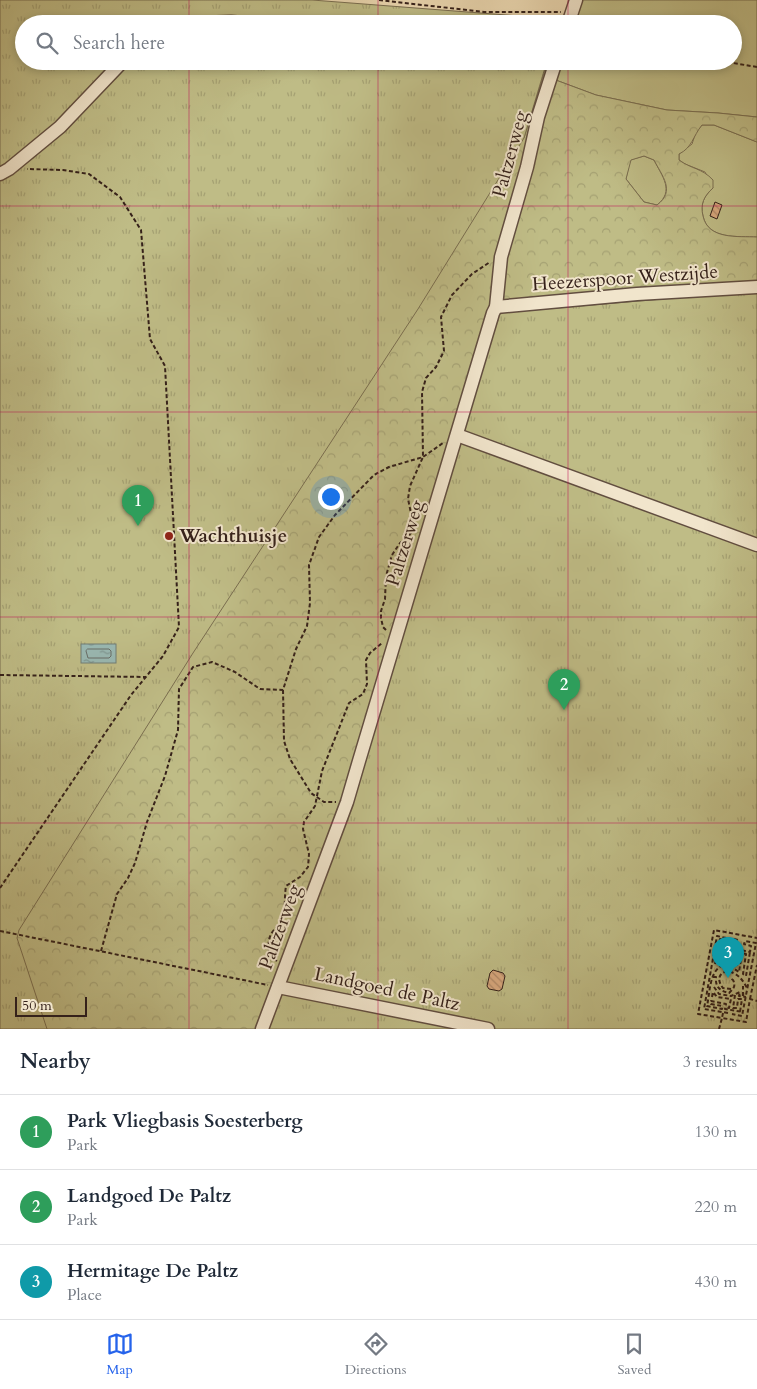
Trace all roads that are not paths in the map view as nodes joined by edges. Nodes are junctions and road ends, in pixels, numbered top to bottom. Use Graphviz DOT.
graph roads {
  1 [pos="114,70"];
  2 [pos="553,70"];
  3 [pos="5,171"];
  4 [pos="757,287"];
  5 [pos="496,307"];
  6 [pos="457,435"];
  7 [pos="757,545"];
  8 [pos="278,987"];
  9 [pos="262,1029"];
  10 [pos="488,1029"];
  1 -- 3 [label="street"];
  2 -- 5 [label="street, Paltzerweg"];
  4 -- 5 [label="street, Heezerspoor Westzijde"];
  5 -- 6 [label="street, Paltzerweg"];
  6 -- 7 [label="street"];
  6 -- 8 [label="street, Paltzerweg"];
  8 -- 9 [label="street, Paltzerweg"];
  8 -- 10 [label="street, Landgoed de Paltz"];
}
